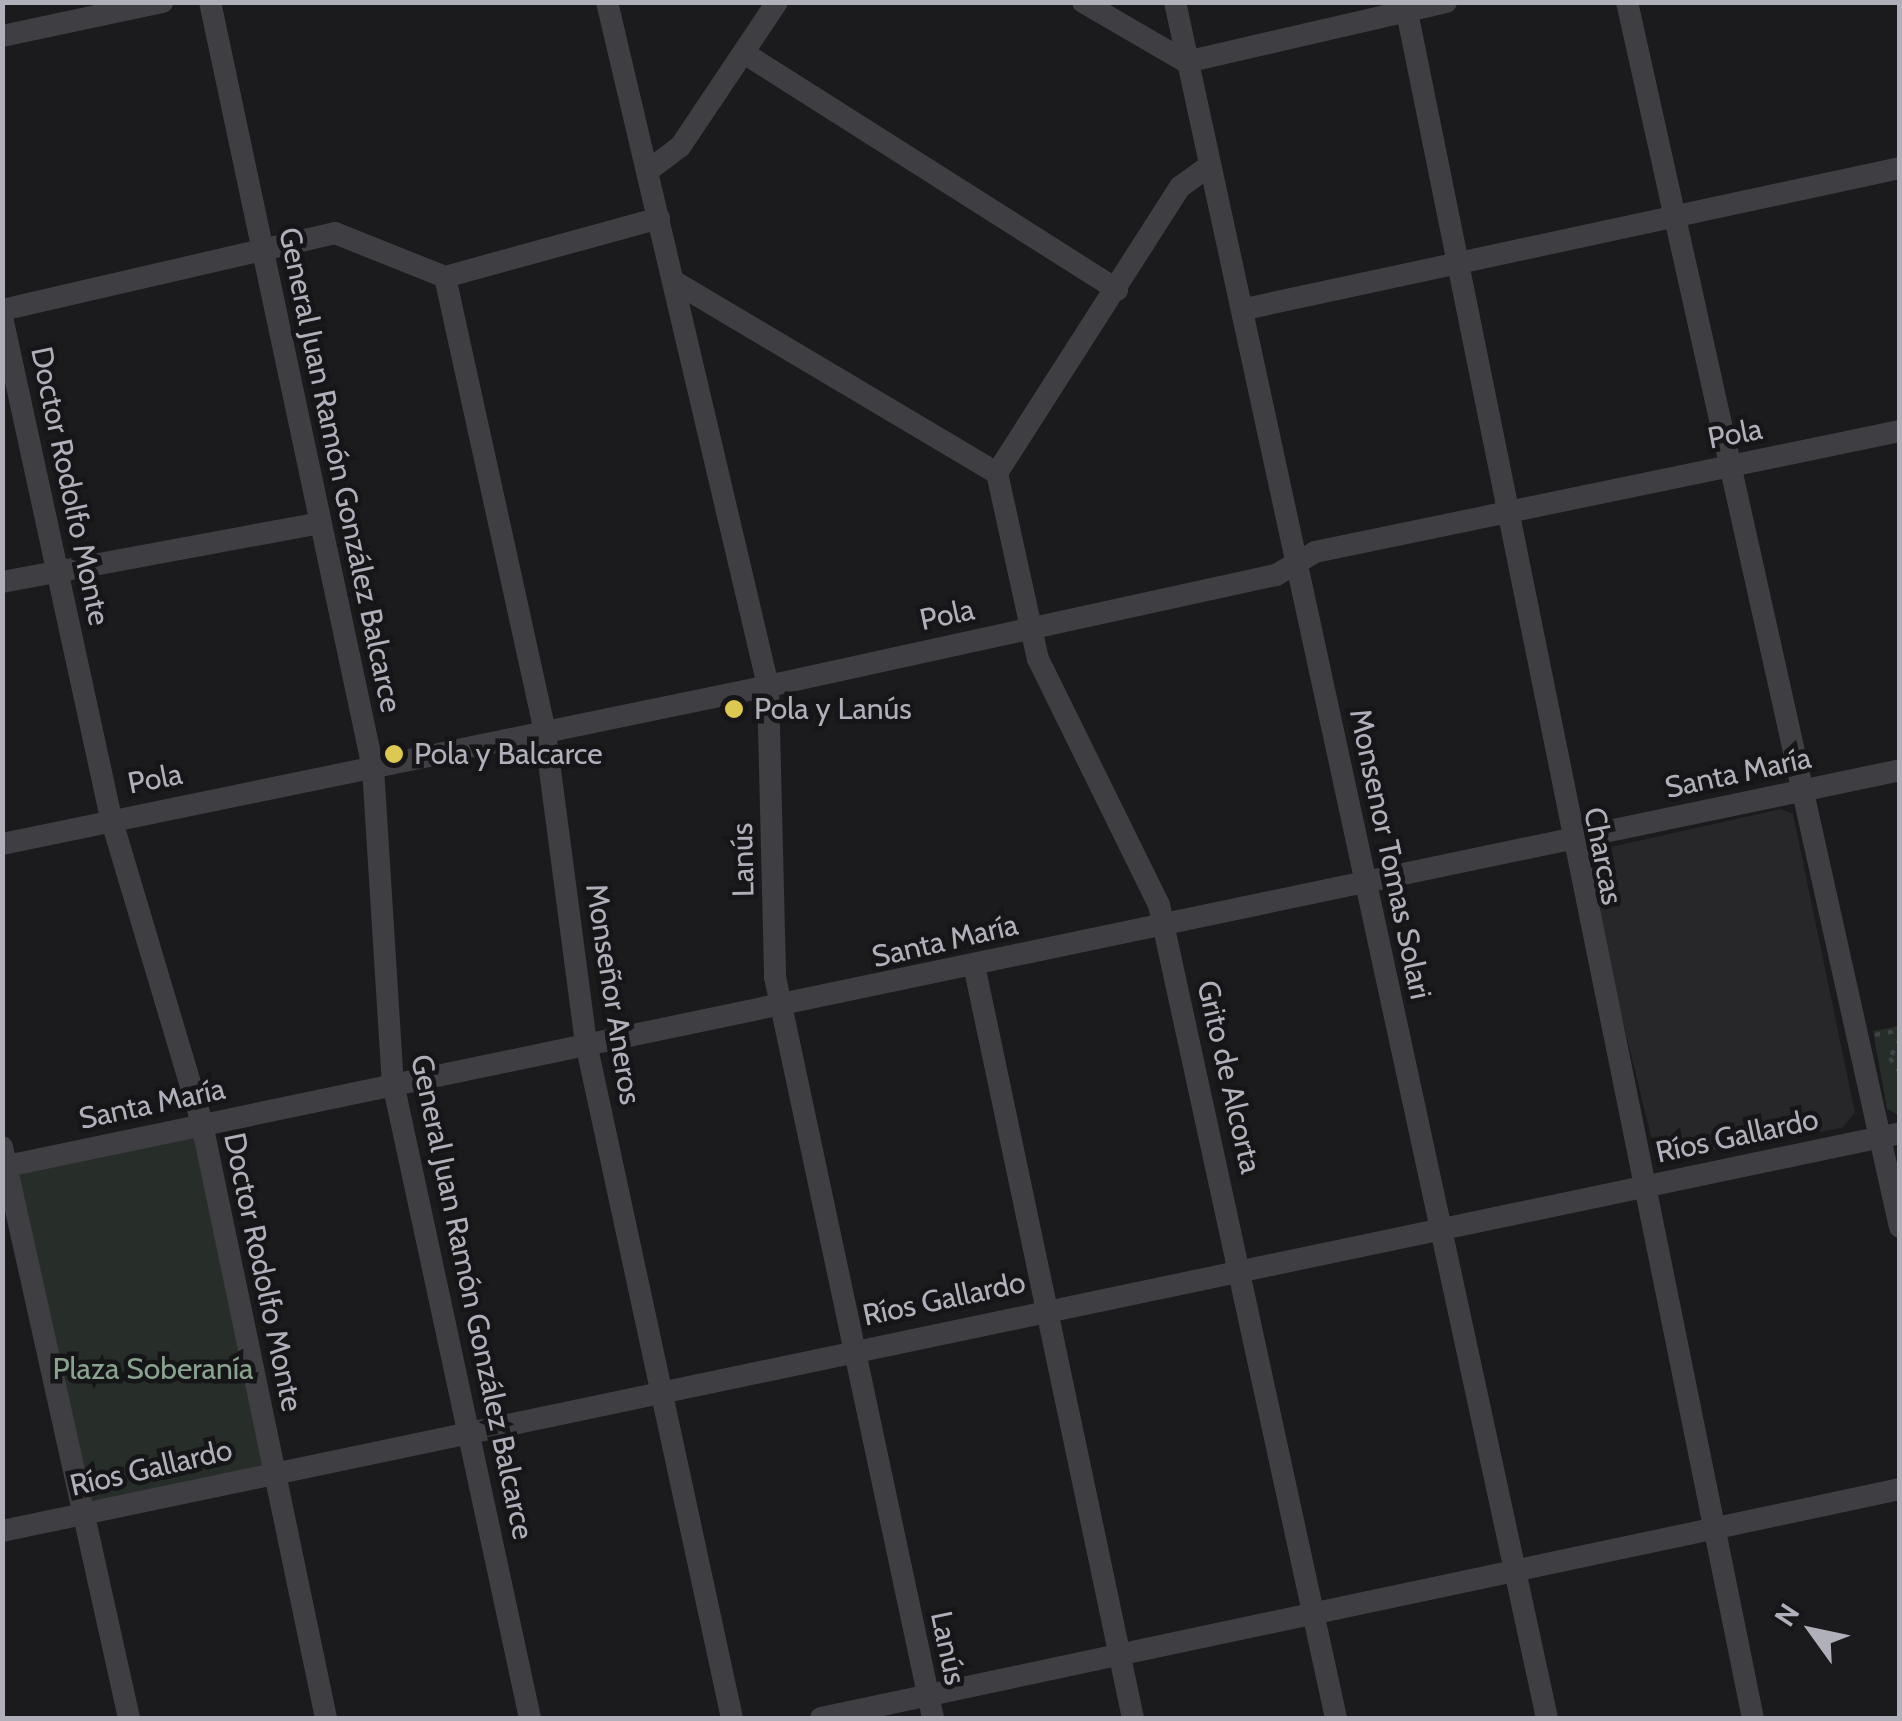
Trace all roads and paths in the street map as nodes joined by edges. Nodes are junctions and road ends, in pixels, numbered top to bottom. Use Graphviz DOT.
graph roads {
  1 [pos="162,2"];
  2 [pos="210,2"];
  3 [pos="607,2"];
  4 [pos="777,2"];
  5 [pos="1082,2"];
  6 [pos="1174,2"];
  7 [pos="1446,2"];
  8 [pos="1627,2"];
  9 [pos="1406,7"];
  10 [pos="2,36"];
  11 [pos="744,53"];
  12 [pos="1186,62"];
  13 [pos="1209,166"];
  14 [pos="1900,168"];
  15 [pos="649,170"];
  16 [pos="1674,216"];
  17 [pos="659,218"];
  18 [pos="262,249"];
  19 [pos="1461,265"];
  20 [pos="445,277"];
  21 [pos="675,282"];
  22 [pos="1117,290"];
  23 [pos="1246,308"];
  24 [pos="2,314"];
  25 [pos="1900,431"];
  26 [pos="1732,465"];
  27 [pos="997,473"];
  28 [pos="1512,508"];
  29 [pos="321,523"];
  30 [pos="1299,563"];
  31 [pos="58,572"];
  32 [pos="2,582"];
  33 [pos="1027,628"];
  34 [pos="768,686"];
  35 [pos="545,732"];
  36 [pos="373,768"];
  37 [pos="1900,770"];
  38 [pos="1808,790"];
  39 [pos="110,818"];
  40 [pos="1568,838"];
  41 [pos="2,844"];
  42 [pos="1364,876"];
  43 [pos="1164,922"];
  44 [pos="974,965"];
  45 [pos="781,1008"];
  46 [pos="1900,1030"];
  47 [pos="1859,1038"];
  48 [pos="1900,1039"];
  49 [pos="586,1043"];
  50 [pos="1900,1073"];
  51 [pos="393,1083"];
  52 [pos="202,1124"];
  53 [pos="1890,1135"];
  54 [pos="5,1160"];
  55 [pos="1641,1186"];
  56 [pos="1439,1227"];
  57 [pos="1900,1227"];
  58 [pos="1242,1272"];
  59 [pos="1048,1308"];
  60 [pos="852,1349"];
  61 [pos="662,1390"];
  62 [pos="468,1434"];
  63 [pos="274,1470"];
  64 [pos="1900,1489"];
  65 [pos="83,1514"];
  66 [pos="2,1531"];
  67 [pos="1712,1531"];
  68 [pos="1517,1574"];
  69 [pos="1314,1616"];
  70 [pos="1120,1656"];
  71 [pos="930,1708"];
  72 [pos="129,1718"];
  73 [pos="326,1718"];
  74 [pos="530,1718"];
  75 [pos="732,1718"];
  76 [pos="821,1718"];
  77 [pos="1133,1718"];
  78 [pos="1336,1718"];
  79 [pos="1547,1718"];
  80 [pos="1752,1718"];
  1 -- 10 [label="street"];
  2 -- 18 [label="street, General Juan Ramón González Balcarce"];
  3 -- 15 [label="street, Lanús"];
  4 -- 11 [label="street"];
  5 -- 12 [label="street"];
  6 -- 12 [label="street, Monsenor Tomas Solari"];
  7 -- 9 [label="street"];
  8 -- 16 [label="street"];
  9 -- 12 [label="street"];
  9 -- 19 [label="street, Charcas"];
  11 -- 15 [label="street"];
  11 -- 22 [label="street"];
  12 -- 13 [label="street, Monsenor Tomas Solari"];
  13 -- 22 [label="street"];
  13 -- 23 [label="street, Monsenor Tomas Solari"];
  14 -- 16 [label="street"];
  15 -- 17 [label="street, Lanús"];
  16 -- 19 [label="street"];
  16 -- 26 [label="street"];
  17 -- 20 [label="street"];
  17 -- 21 [label="street, Lanús"];
  18 -- 20 [label="street"];
  18 -- 24 [label="street"];
  18 -- 29 [label="street, General Juan Ramón González Balcarce"];
  19 -- 23 [label="street"];
  19 -- 28 [label="street, Charcas"];
  20 -- 35 [label="street, Monseñor Aneros"];
  21 -- 27 [label="street"];
  21 -- 34 [label="street, Lanús"];
  22 -- 27 [label="street"];
  23 -- 30 [label="street, Monsenor Tomas Solari"];
  24 -- 31 [label="street, Doctor Rodolfo Monte"];
  25 -- 26 [label="street, Pola"];
  26 -- 28 [label="street, Pola"];
  26 -- 38 [label="street"];
  27 -- 33 [label="street, Grito de Alcorta"];
  28 -- 30 [label="street, Pola"];
  28 -- 40 [label="street, Charcas"];
  29 -- 31 [label="street"];
  29 -- 36 [label="street, General Juan Ramón González Balcarce"];
  30 -- 33 [label="street, Pola"];
  30 -- 42 [label="street, Monsenor Tomas Solari"];
  31 -- 32 [label="street"];
  31 -- 39 [label="street, Doctor Rodolfo Monte"];
  33 -- 34 [label="street, Pola"];
  33 -- 43 [label="street, Grito de Alcorta"];
  34 -- 35 [label="street, Pola"];
  34 -- 45 [label="street, Lanús"];
  35 -- 36 [label="street, Pola"];
  35 -- 49 [label="street, Monseñor Aneros"];
  36 -- 39 [label="street, Pola"];
  36 -- 51 [label="street, General Juan Ramón González Balcarce"];
  37 -- 38 [label="street, Santa María"];
  38 -- 40 [label="street, Santa María"];
  38 -- 47 [label="street"];
  39 -- 41 [label="street, Pola"];
  39 -- 52 [label="street, Doctor Rodolfo Monte"];
  40 -- 42 [label="street, Santa María"];
  40 -- 55 [label="street, Charcas"];
  42 -- 43 [label="street, Santa María"];
  42 -- 56 [label="street, Monsenor Tomas Solari"];
  43 -- 44 [label="street, Santa María"];
  43 -- 58 [label="street, Grito de Alcorta"];
  44 -- 45 [label="street, Santa María"];
  44 -- 59 [label="street"];
  45 -- 49 [label="street, Santa María"];
  45 -- 60 [label="street, Lanús"];
  46 -- 47 [label="path"];
  47 -- 53 [label="street"];
  48 -- 50 [label="path"];
  49 -- 51 [label="street, Santa María"];
  49 -- 61 [label="street, Monseñor Aneros"];
  51 -- 52 [label="street, Santa María"];
  51 -- 62 [label="street, General Juan Ramón González Balcarce"];
  52 -- 54 [label="street, Santa María"];
  52 -- 63 [label="street, Doctor Rodolfo Monte"];
  53 -- 55 [label="street, Ríos Gallardo"];
  53 -- 57 [label="street"];
  54 -- 65 [label="street"];
  55 -- 56 [label="street, Ríos Gallardo"];
  55 -- 67 [label="street, Charcas"];
  56 -- 58 [label="street, Ríos Gallardo"];
  56 -- 68 [label="street, Monsenor Tomas Solari"];
  58 -- 59 [label="street, Ríos Gallardo"];
  58 -- 69 [label="street, Grito de Alcorta"];
  59 -- 60 [label="street, Ríos Gallardo"];
  59 -- 70 [label="street"];
  60 -- 61 [label="street, Ríos Gallardo"];
  60 -- 71 [label="street, Lanús"];
  61 -- 62 [label="street, Ríos Gallardo"];
  61 -- 75 [label="street, Monseñor Aneros"];
  62 -- 63 [label="street, Ríos Gallardo"];
  62 -- 74 [label="street, General Juan Ramón González Balcarce"];
  63 -- 65 [label="street, Ríos Gallardo"];
  63 -- 73 [label="street, Doctor Rodolfo Monte"];
  64 -- 67 [label="street"];
  65 -- 66 [label="street, Ríos Gallardo"];
  65 -- 72 [label="street"];
  67 -- 68 [label="street"];
  67 -- 80 [label="street, Charcas"];
  68 -- 69 [label="street"];
  68 -- 79 [label="street, Monsenor Tomas Solari"];
  69 -- 70 [label="street"];
  69 -- 78 [label="street, Grito de Alcorta"];
  70 -- 71 [label="street"];
  70 -- 77 [label="street"];
  71 -- 76 [label="street"];
}
